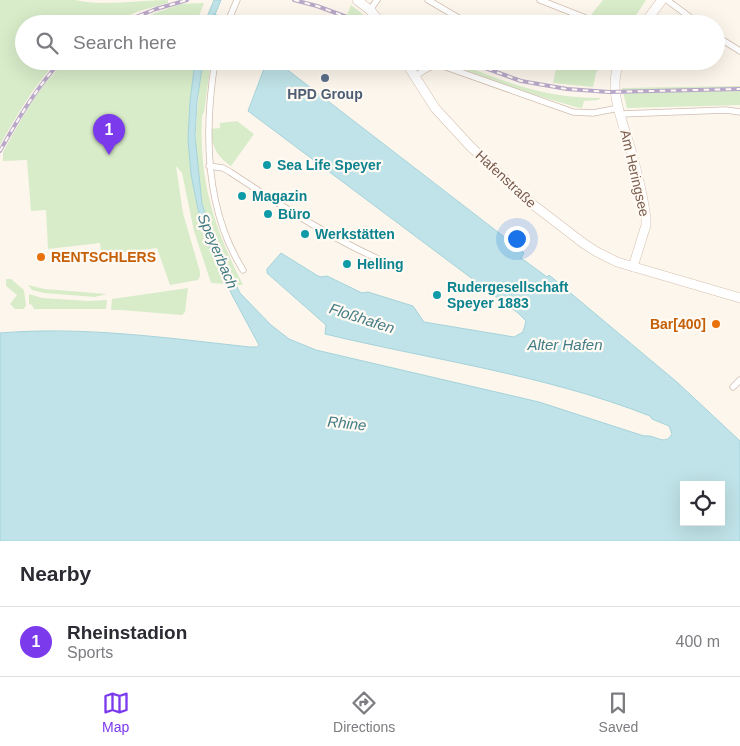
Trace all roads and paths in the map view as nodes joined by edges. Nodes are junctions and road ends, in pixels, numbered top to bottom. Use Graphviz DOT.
graph roads {
  1 [pos="237,0"];
  2 [pos="378,0"];
  3 [pos="428,0"];
  4 [pos="540,0"];
  5 [pos="662,0"];
  6 [pos="667,0"];
  7 [pos="364,3"];
  8 [pos="231,15"];
  9 [pos="374,15"];
  10 [pos="454,15"];
  11 [pos="578,15"];
  12 [pos="651,15"];
  13 [pos="687,15"];
  14 [pos="725,41"];
  15 [pos="739,48"];
  16 [pos="214,70"];
  17 [pos="411,70"];
  18 [pos="424,70"];
  19 [pos="454,70"];
  20 [pos="617,70"];
  21 [pos="415,77"];
  22 [pos="620,111"];
  23 [pos="740,112"];
  24 [pos="209,166"];
  25 [pos="385,262"];
  26 [pos="633,267"];
  27 [pos="243,270"];
  28 [pos="740,298"];
  29 [pos="740,380"];
  30 [pos="733,387"];
  1 -- 8 [label="street"];
  2 -- 7 [label="street"];
  3 -- 10 [label="street"];
  4 -- 11 [label="street"];
  5 -- 12 [label="street"];
  6 -- 13 [label="street"];
  7 -- 9 [label="street"];
  14 -- 15 [label="street"];
  16 -- 24 [label="street"];
  17 -- 21 [label="street, Hafenstraße"];
  18 -- 21 [label="street"];
  19 -- 22 [label="street"];
  20 -- 22 [label="street, Am Heringsee"];
  21 -- 26 [label="street, Hafenstraße"];
  22 -- 23 [label="street"];
  22 -- 26 [label="street, Am Heringsee"];
  24 -- 25 [label="street"];
  24 -- 27 [label="street"];
  26 -- 28 [label="street, Hafenstraße"];
  29 -- 30 [label="street"];
}
